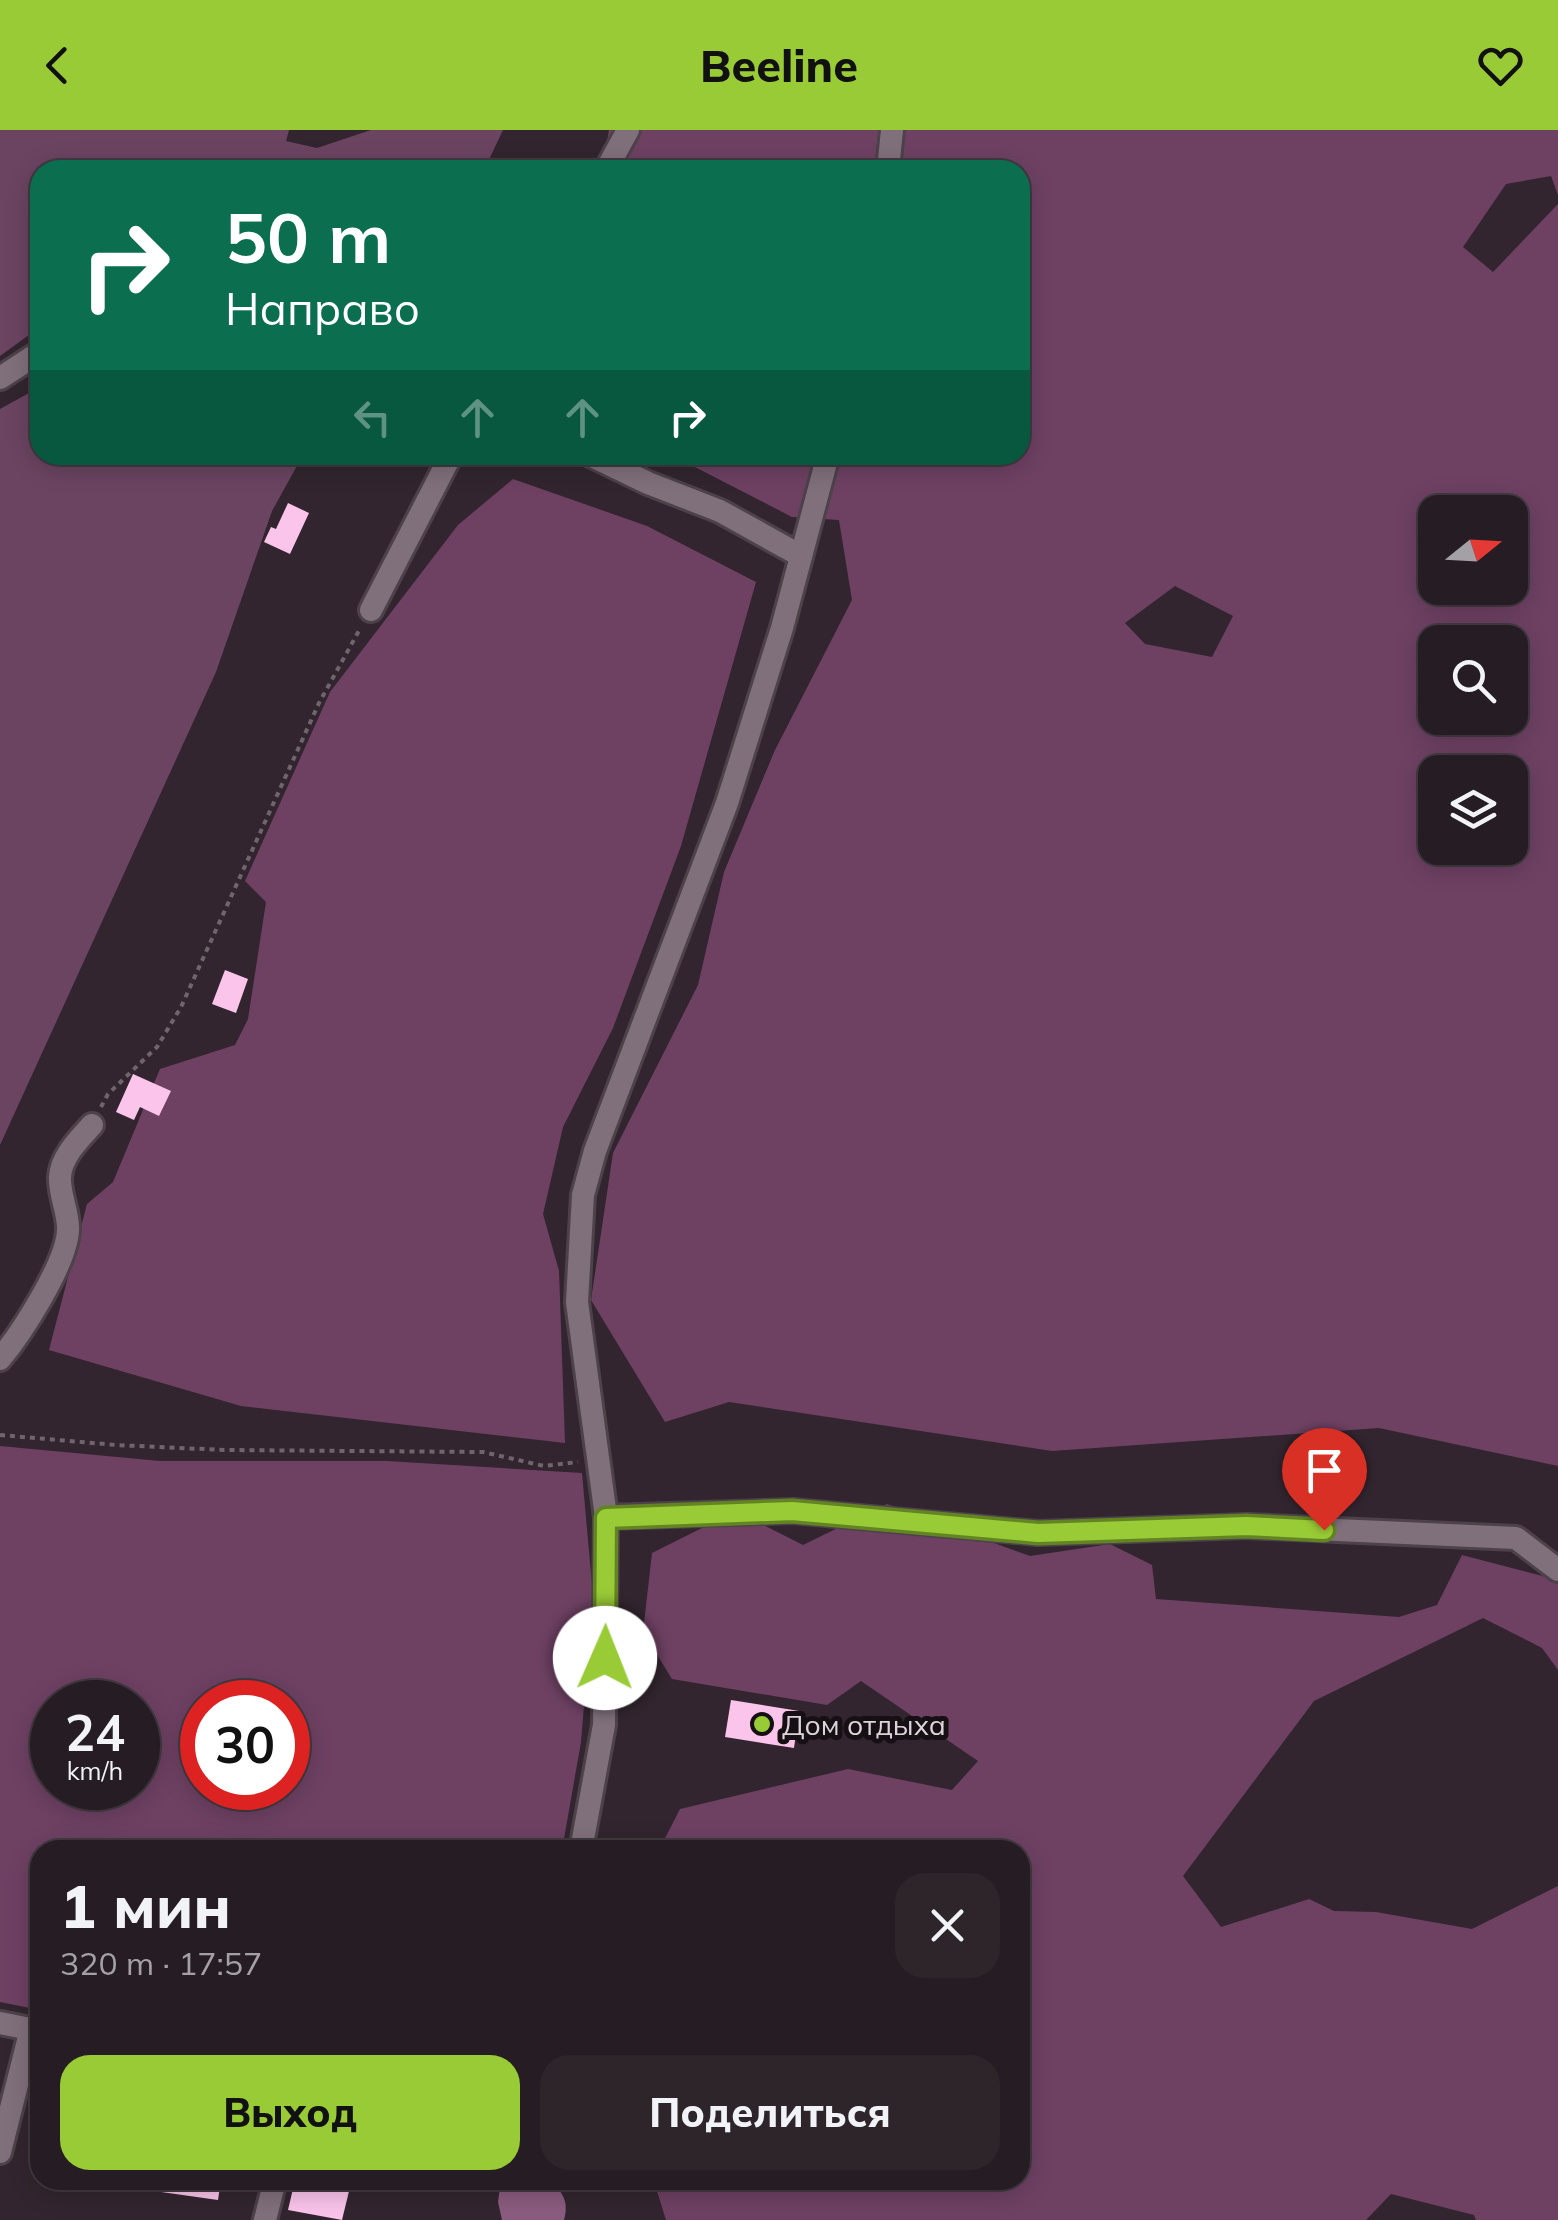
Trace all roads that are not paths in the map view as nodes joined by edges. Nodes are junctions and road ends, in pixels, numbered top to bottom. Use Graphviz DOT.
graph roads {
  1 [pos="628,130"];
  2 [pos="892,130"];
  3 [pos="612,160"];
  4 [pos="889,160"];
  5 [pos="30,358"];
  6 [pos="0,378"];
  7 [pos="446,465"];
  8 [pos="611,465"];
  9 [pos="825,465"];
  10 [pos="802,556"];
  11 [pos="371,610"];
  12 [pos="92,1125"];
  13 [pos="0,1360"];
  14 [pos="606,1518"];
  15 [pos="1558,1570"];
  16 [pos="583,1840"];
  17 [pos="0,2023"];
  18 [pos="30,2029"];
  19 [pos="30,2050"];
  20 [pos="0,2152"];
  21 [pos="272,2190"];
  22 [pos="265,2220"];
  1 -- 3 [label="street"];
  2 -- 4 [label="street"];
  5 -- 6 [label="street"];
  7 -- 11 [label="street"];
  8 -- 10 [label="street"];
  9 -- 10 [label="street"];
  10 -- 14 [label="street"];
  12 -- 13 [label="street"];
  14 -- 15 [label="street"];
  14 -- 16 [label="street"];
  17 -- 18 [label="street"];
  19 -- 20 [label="street"];
  21 -- 22 [label="street"];
}
